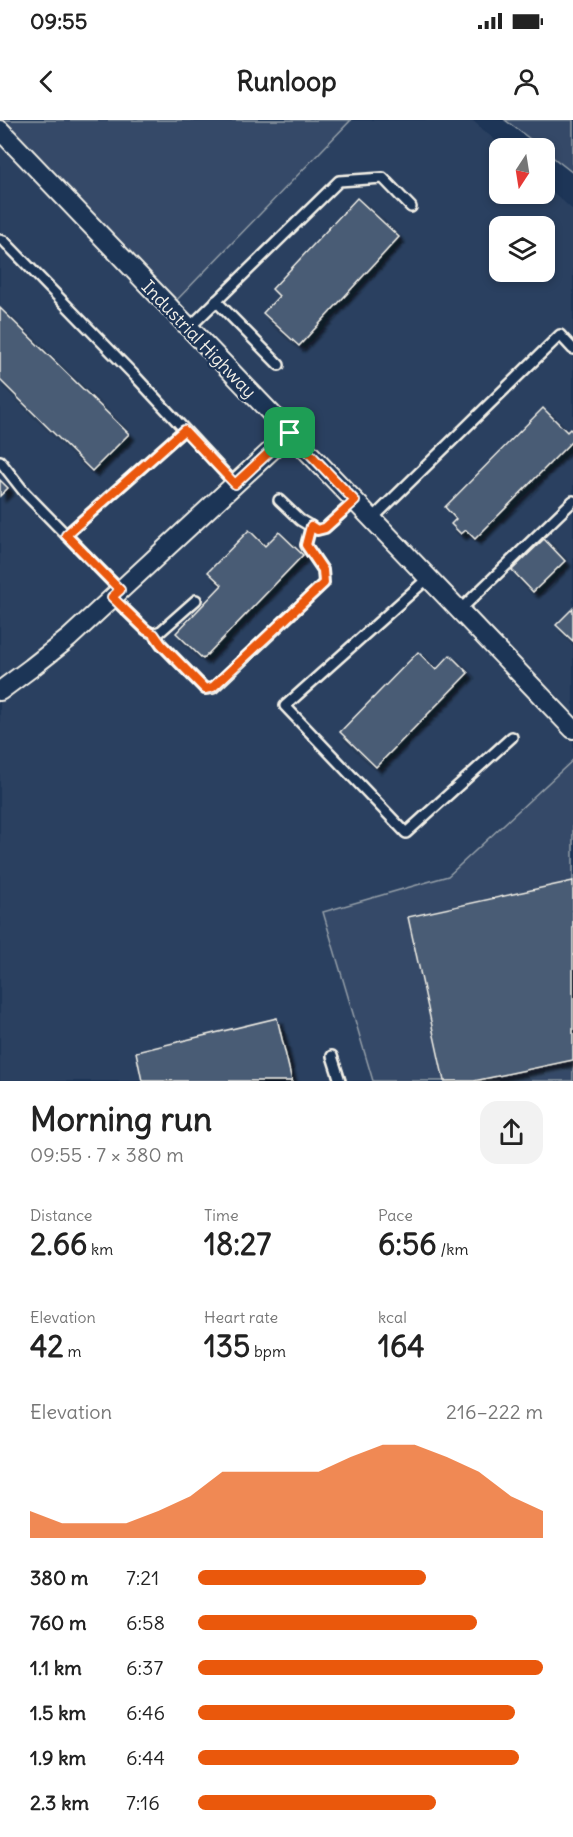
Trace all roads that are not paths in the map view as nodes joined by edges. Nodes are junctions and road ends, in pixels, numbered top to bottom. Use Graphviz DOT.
graph roads {
  1 [pos="0,130"];
  2 [pos="411,207"];
  3 [pos="0,240"];
  4 [pos="216,302"];
  5 [pos="189,328"];
  6 [pos="573,349"];
  7 [pos="279,365"];
  8 [pos="184,430"];
  9 [pos="290,433"];
  10 [pos="0,461"];
  11 [pos="235,484"];
  12 [pos="279,500"];
  13 [pos="355,501"];
  14 [pos="573,501"];
  15 [pos="372,519"];
  16 [pos="311,526"];
  17 [pos="66,535"];
  18 [pos="428,578"];
  19 [pos="116,594"];
  20 [pos="196,600"];
  21 [pos="460,610"];
  22 [pos="154,634"];
  23 [pos="0,691"];
  24 [pos="573,729"];
  25 [pos="512,737"];
  26 [pos="332,1056"];
  27 [pos="340,1081"];
  1 -- 5 [label="street, Industrial Highway"];
  2 -- 4 [label="lane"];
  3 -- 8 [label="lane"];
  4 -- 5 [label="lane"];
  4 -- 7 [label="lane"];
  5 -- 9 [label="street, Industrial Highway"];
  6 -- 15 [label="lane"];
  8 -- 11 [label="lane"];
  8 -- 17 [label="lane"];
  9 -- 11 [label="street"];
  9 -- 13 [label="street, Industrial Highway"];
  10 -- 17 [label="lane"];
  11 -- 19 [label="street"];
  12 -- 16 [label="lane"];
  13 -- 15 [label="street, Industrial Highway"];
  13 -- 16 [label="lane"];
  14 -- 21 [label="lane"];
  15 -- 18 [label="street, Industrial Highway"];
  16 -- 22 [label="lane"];
  17 -- 19 [label="lane"];
  18 -- 21 [label="street, Industrial Highway"];
  18 -- 25 [label="lane"];
  19 -- 22 [label="lane"];
  19 -- 23 [label="street"];
  20 -- 22 [label="lane"];
  21 -- 24 [label="street, Industrial Highway"];
  26 -- 27 [label="lane"];
}
